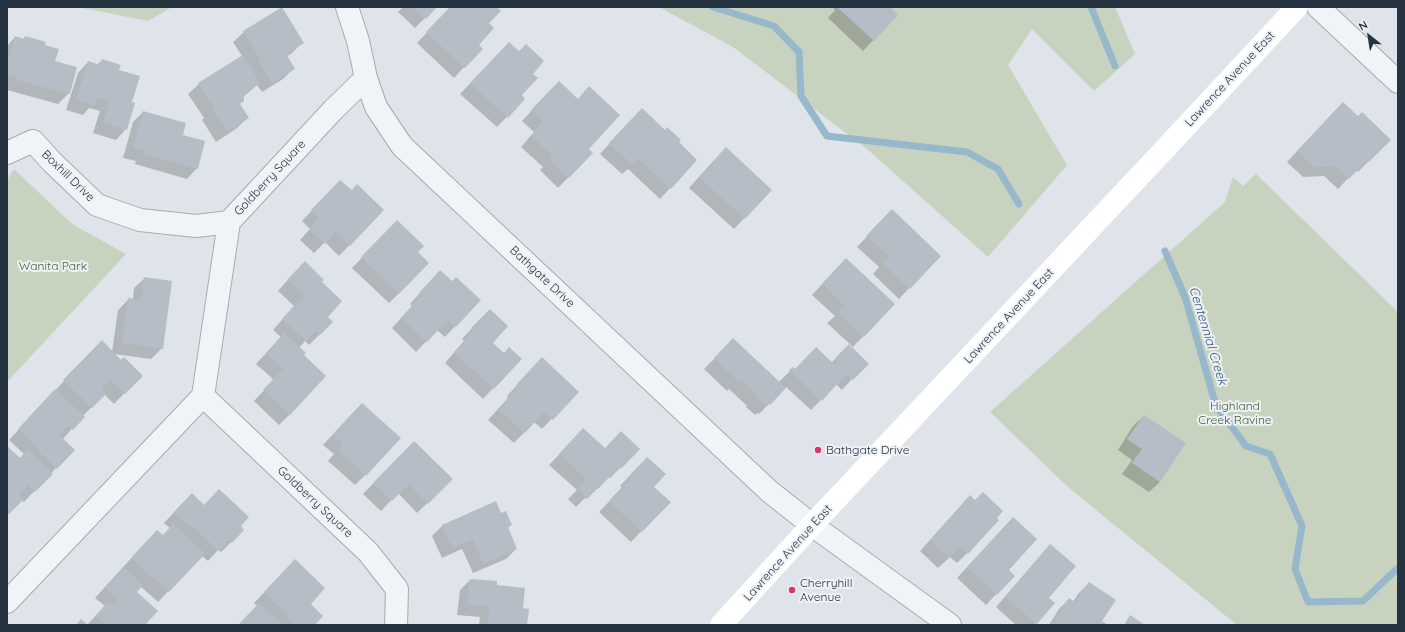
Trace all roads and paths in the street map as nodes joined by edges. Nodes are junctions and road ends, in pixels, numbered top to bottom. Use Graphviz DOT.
graph roads {
  1 [pos="347,7"];
  2 [pos="1296,7"];
  3 [pos="1318,7"];
  4 [pos="366,78"];
  5 [pos="1398,82"];
  6 [pos="7,153"];
  7 [pos="229,222"];
  8 [pos="203,396"];
  9 [pos="812,526"];
  10 [pos="7,602"];
  11 [pos="396,625"];
  12 [pos="721,625"];
  13 [pos="950,625"];
  1 -- 4 [label="street, Bathgate Drive"];
  2 -- 9 [label="main road, Lawrence Avenue East"];
  3 -- 5 [label="street"];
  4 -- 7 [label="street, Goldberry Square"];
  4 -- 9 [label="street, Bathgate Drive"];
  6 -- 7 [label="street, Boxhill Drive"];
  7 -- 8 [label="street, Goldberry Square"];
  8 -- 10 [label="street"];
  8 -- 11 [label="street, Goldberry Square"];
  9 -- 12 [label="main road, Lawrence Avenue East"];
  9 -- 13 [label="street"];
}
